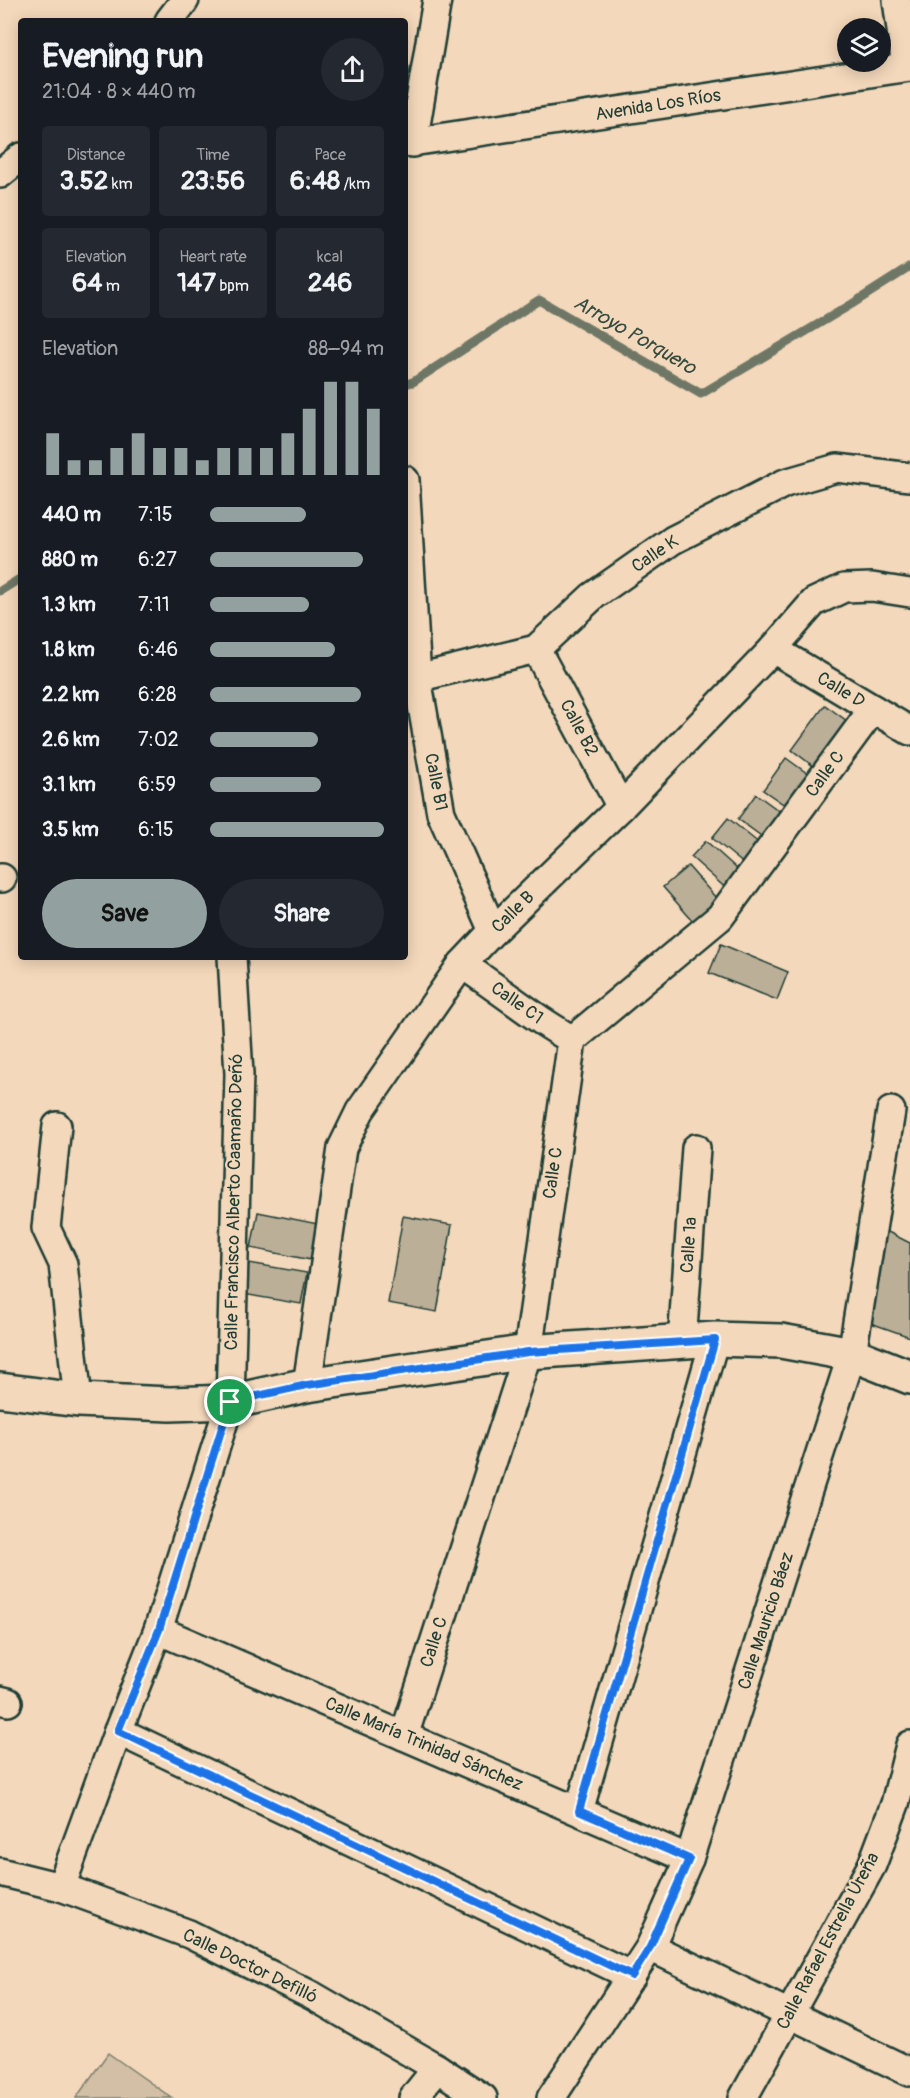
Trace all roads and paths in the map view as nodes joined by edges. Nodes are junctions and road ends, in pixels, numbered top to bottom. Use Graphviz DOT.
graph roads {
  1 [pos="185,0"];
  2 [pos="437,0"];
  3 [pos="897,0"];
  4 [pos="171,18"];
  5 [pos="908,67"];
  6 [pos="409,143"];
  7 [pos="18,160"];
  8 [pos="0,176"];
  9 [pos="18,177"];
  10 [pos="910,477"];
  11 [pos="408,530"];
  12 [pos="910,593"];
  13 [pos="773,649"];
  14 [pos="536,650"];
  15 [pos="417,678"];
  16 [pos="873,709"];
  17 [pos="910,731"];
  18 [pos="621,807"];
  19 [pos="493,931"];
  20 [pos="232,960"];
  21 [pos="462,964"];
  22 [pos="572,1040"];
  23 [pos="891,1112"];
  24 [pos="57,1126"];
  25 [pos="696,1148"];
  26 [pos="715,1340"];
  27 [pos="682,1343"];
  28 [pos="528,1352"];
  29 [pos="852,1354"];
  30 [pos="910,1377"];
  31 [pos="307,1385"];
  32 [pos="0,1390"];
  33 [pos="78,1400"];
  34 [pos="230,1402"];
  35 [pos="159,1630"];
  36 [pos="118,1731"];
  37 [pos="404,1736"];
  38 [pos="910,1744"];
  39 [pos="579,1811"];
  40 [pos="689,1859"];
  41 [pos="0,1872"];
  42 [pos="60,1887"];
  43 [pos="650,1947"];
  44 [pos="632,1976"];
  45 [pos="790,2014"];
  46 [pos="437,2068"];
  47 [pos="910,2072"];
  48 [pos="413,2098"];
  49 [pos="483,2098"];
  50 [pos="551,2098"];
  51 [pos="743,2098"];
  1 -- 4 [label="street"];
  2 -- 6 [label="street"];
  3 -- 5 [label="street"];
  5 -- 6 [label="street, Avenida Los Ríos"];
  7 -- 8 [label="street"];
  8 -- 9 [label="street"];
  10 -- 14 [label="street, Calle K"];
  11 -- 15 [label="street, Calle B1"];
  12 -- 13 [label="street, Calle B"];
  13 -- 16 [label="street, Calle D"];
  13 -- 18 [label="street, Calle B"];
  14 -- 15 [label="street"];
  14 -- 18 [label="street, Calle B2"];
  15 -- 19 [label="street, Calle B1"];
  16 -- 17 [label="street, Calle D"];
  16 -- 22 [label="street, Calle C"];
  18 -- 19 [label="street, Calle B"];
  19 -- 21 [label="street, Calle B"];
  20 -- 34 [label="street, Calle Francisco Alberto Caamaño Deñó"];
  21 -- 22 [label="street, Calle C1"];
  21 -- 31 [label="street, Calle B"];
  22 -- 28 [label="street, Calle C"];
  23 -- 29 [label="street, Calle Mauricio Báez"];
  24 -- 33 [label="street"];
  25 -- 27 [label="street, Calle 1a"];
  26 -- 27 [label="street"];
  26 -- 29 [label="street"];
  26 -- 39 [label="street"];
  27 -- 28 [label="street"];
  28 -- 31 [label="street"];
  28 -- 37 [label="street, Calle C"];
  29 -- 30 [label="street"];
  29 -- 40 [label="street, Calle Mauricio Báez"];
  31 -- 34 [label="street"];
  32 -- 33 [label="street"];
  33 -- 34 [label="street"];
  34 -- 35 [label="street, Calle Francisco Alberto Caamaño Deñó"];
  35 -- 36 [label="street, Calle Francisco Alberto Caamaño Deñó"];
  35 -- 37 [label="street, Calle María Trinidad Sánchez"];
  36 -- 42 [label="street, Calle Francisco Alberto Caamaño Deñó"];
  36 -- 44 [label="street"];
  37 -- 39 [label="street, Calle María Trinidad Sánchez"];
  38 -- 45 [label="street, Calle Rafael Estrella Ureña"];
  39 -- 40 [label="street, Calle María Trinidad Sánchez"];
  40 -- 43 [label="street, Calle Mauricio Báez"];
  41 -- 42 [label="street, Calle Doctor Defilló"];
  42 -- 46 [label="street, Calle Doctor Defilló"];
  43 -- 44 [label="street, Calle Mauricio Báez"];
  43 -- 45 [label="street"];
  44 -- 50 [label="street, Calle Mauricio Báez"];
  45 -- 47 [label="street"];
  45 -- 51 [label="street, Calle Rafael Estrella Ureña"];
  46 -- 48 [label="street"];
  46 -- 49 [label="street, Calle Doctor Defilló"];
}
